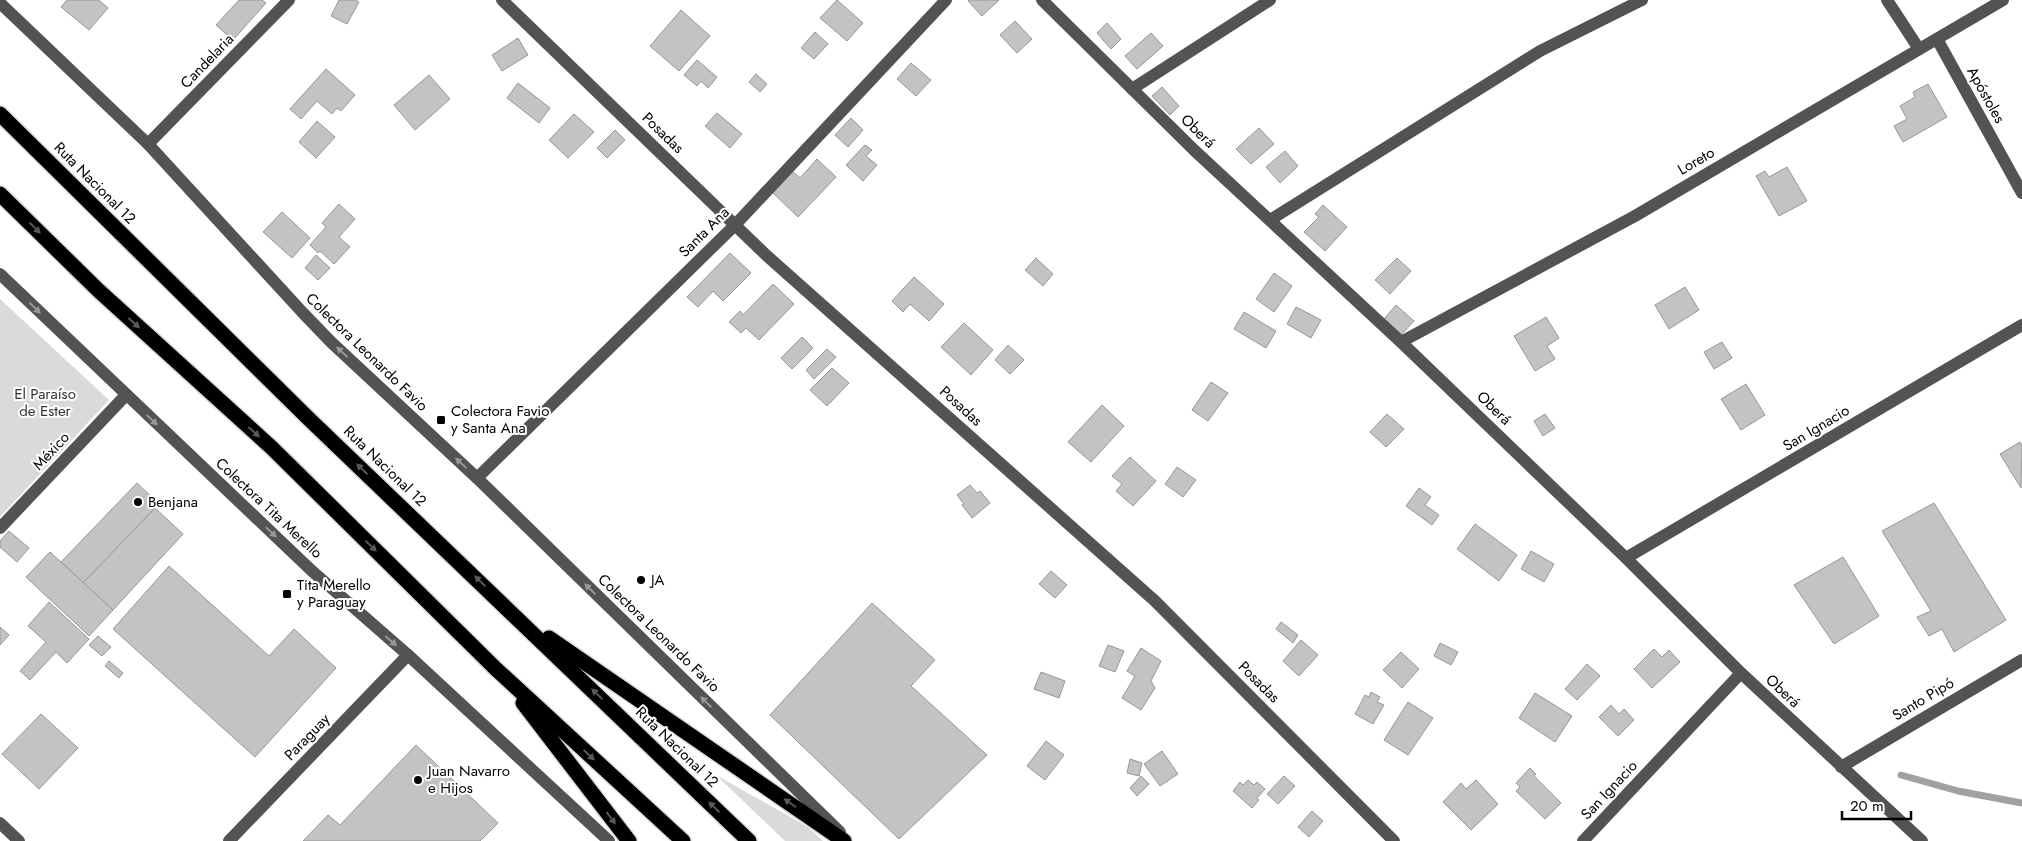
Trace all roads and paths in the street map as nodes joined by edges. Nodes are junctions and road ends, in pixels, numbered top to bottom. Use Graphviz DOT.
graph roads {
  1 [pos="289,0"];
  2 [pos="502,0"];
  3 [pos="946,0"];
  4 [pos="1042,0"];
  5 [pos="1270,0"];
  6 [pos="1642,0"];
  7 [pos="1887,0"];
  8 [pos="2002,0"];
  9 [pos="0,3"];
  10 [pos="1937,39"];
  11 [pos="1919,49"];
  12 [pos="1132,89"];
  13 [pos="0,114"];
  14 [pos="148,144"];
  15 [pos="2022,193"];
  16 [pos="0,194"];
  17 [pos="1270,220"];
  18 [pos="735,225"];
  19 [pos="0,274"];
  20 [pos="2022,325"];
  21 [pos="1402,342"];
  22 [pos="126,396"];
  23 [pos="477,478"];
  24 [pos="0,528"];
  25 [pos="1626,558"];
  26 [pos="514,614"];
  27 [pos="408,655"];
  28 [pos="2022,660"];
  29 [pos="496,669"];
  30 [pos="1740,673"];
  31 [pos="1841,767"];
  32 [pos="0,823"];
  33 [pos="19,841"];
  34 [pos="229,841"];
  35 [pos="609,841"];
  36 [pos="629,841"];
  37 [pos="683,841"];
  38 [pos="748,841"];
  39 [pos="844,841"];
  40 [pos="849,841"];
  41 [pos="1394,841"];
  42 [pos="1583,841"];
  43 [pos="1922,841"];
  1 -- 14 [label="street, Candelaria"];
  2 -- 18 [label="street, Posadas"];
  3 -- 18 [label="street, Santa Ana"];
  4 -- 12 [label="street, Oberá"];
  5 -- 12 [label="street"];
  6 -- 17 [label="street"];
  7 -- 11 [label="street"];
  8 -- 10 [label="street, Loreto"];
  9 -- 14 [label="street, Colectora Leonardo Favio"];
  10 -- 11 [label="street, Loreto"];
  10 -- 15 [label="street, Apóstoles"];
  11 -- 21 [label="street, Loreto"];
  12 -- 17 [label="street, Oberá"];
  26 -- 13 [label="highway, Ruta Nacional 12, one-way"];
  23 -- 14 [label="street, Colectora Leonardo Favio, one-way"];
  16 -- 29 [label="highway, one-way"];
  17 -- 21 [label="street, Oberá"];
  18 -- 23 [label="street, Santa Ana"];
  18 -- 41 [label="street, Posadas"];
  19 -- 22 [label="street, Colectora Tita Merello, one-way"];
  20 -- 25 [label="street, San Ignacio"];
  21 -- 25 [label="street, Oberá"];
  22 -- 24 [label="street, México"];
  22 -- 27 [label="street, Colectora Tita Merello, one-way"];
  40 -- 23 [label="street, Colectora Leonardo Favio, one-way"];
  25 -- 30 [label="street, Oberá"];
  38 -- 26 [label="highway, Ruta Nacional 12, one-way"];
  39 -- 26 [label="highway, one-way"];
  27 -- 34 [label="street, Paraguay"];
  27 -- 35 [label="street, Colectora Tita Merello"];
  28 -- 31 [label="street, Santo Pipó"];
  29 -- 36 [label="highway, one-way"];
  29 -- 37 [label="highway, one-way"];
  30 -- 31 [label="street, Oberá"];
  30 -- 42 [label="street, San Ignacio"];
  31 -- 43 [label="street, Oberá"];
  32 -- 33 [label="street"];
}
